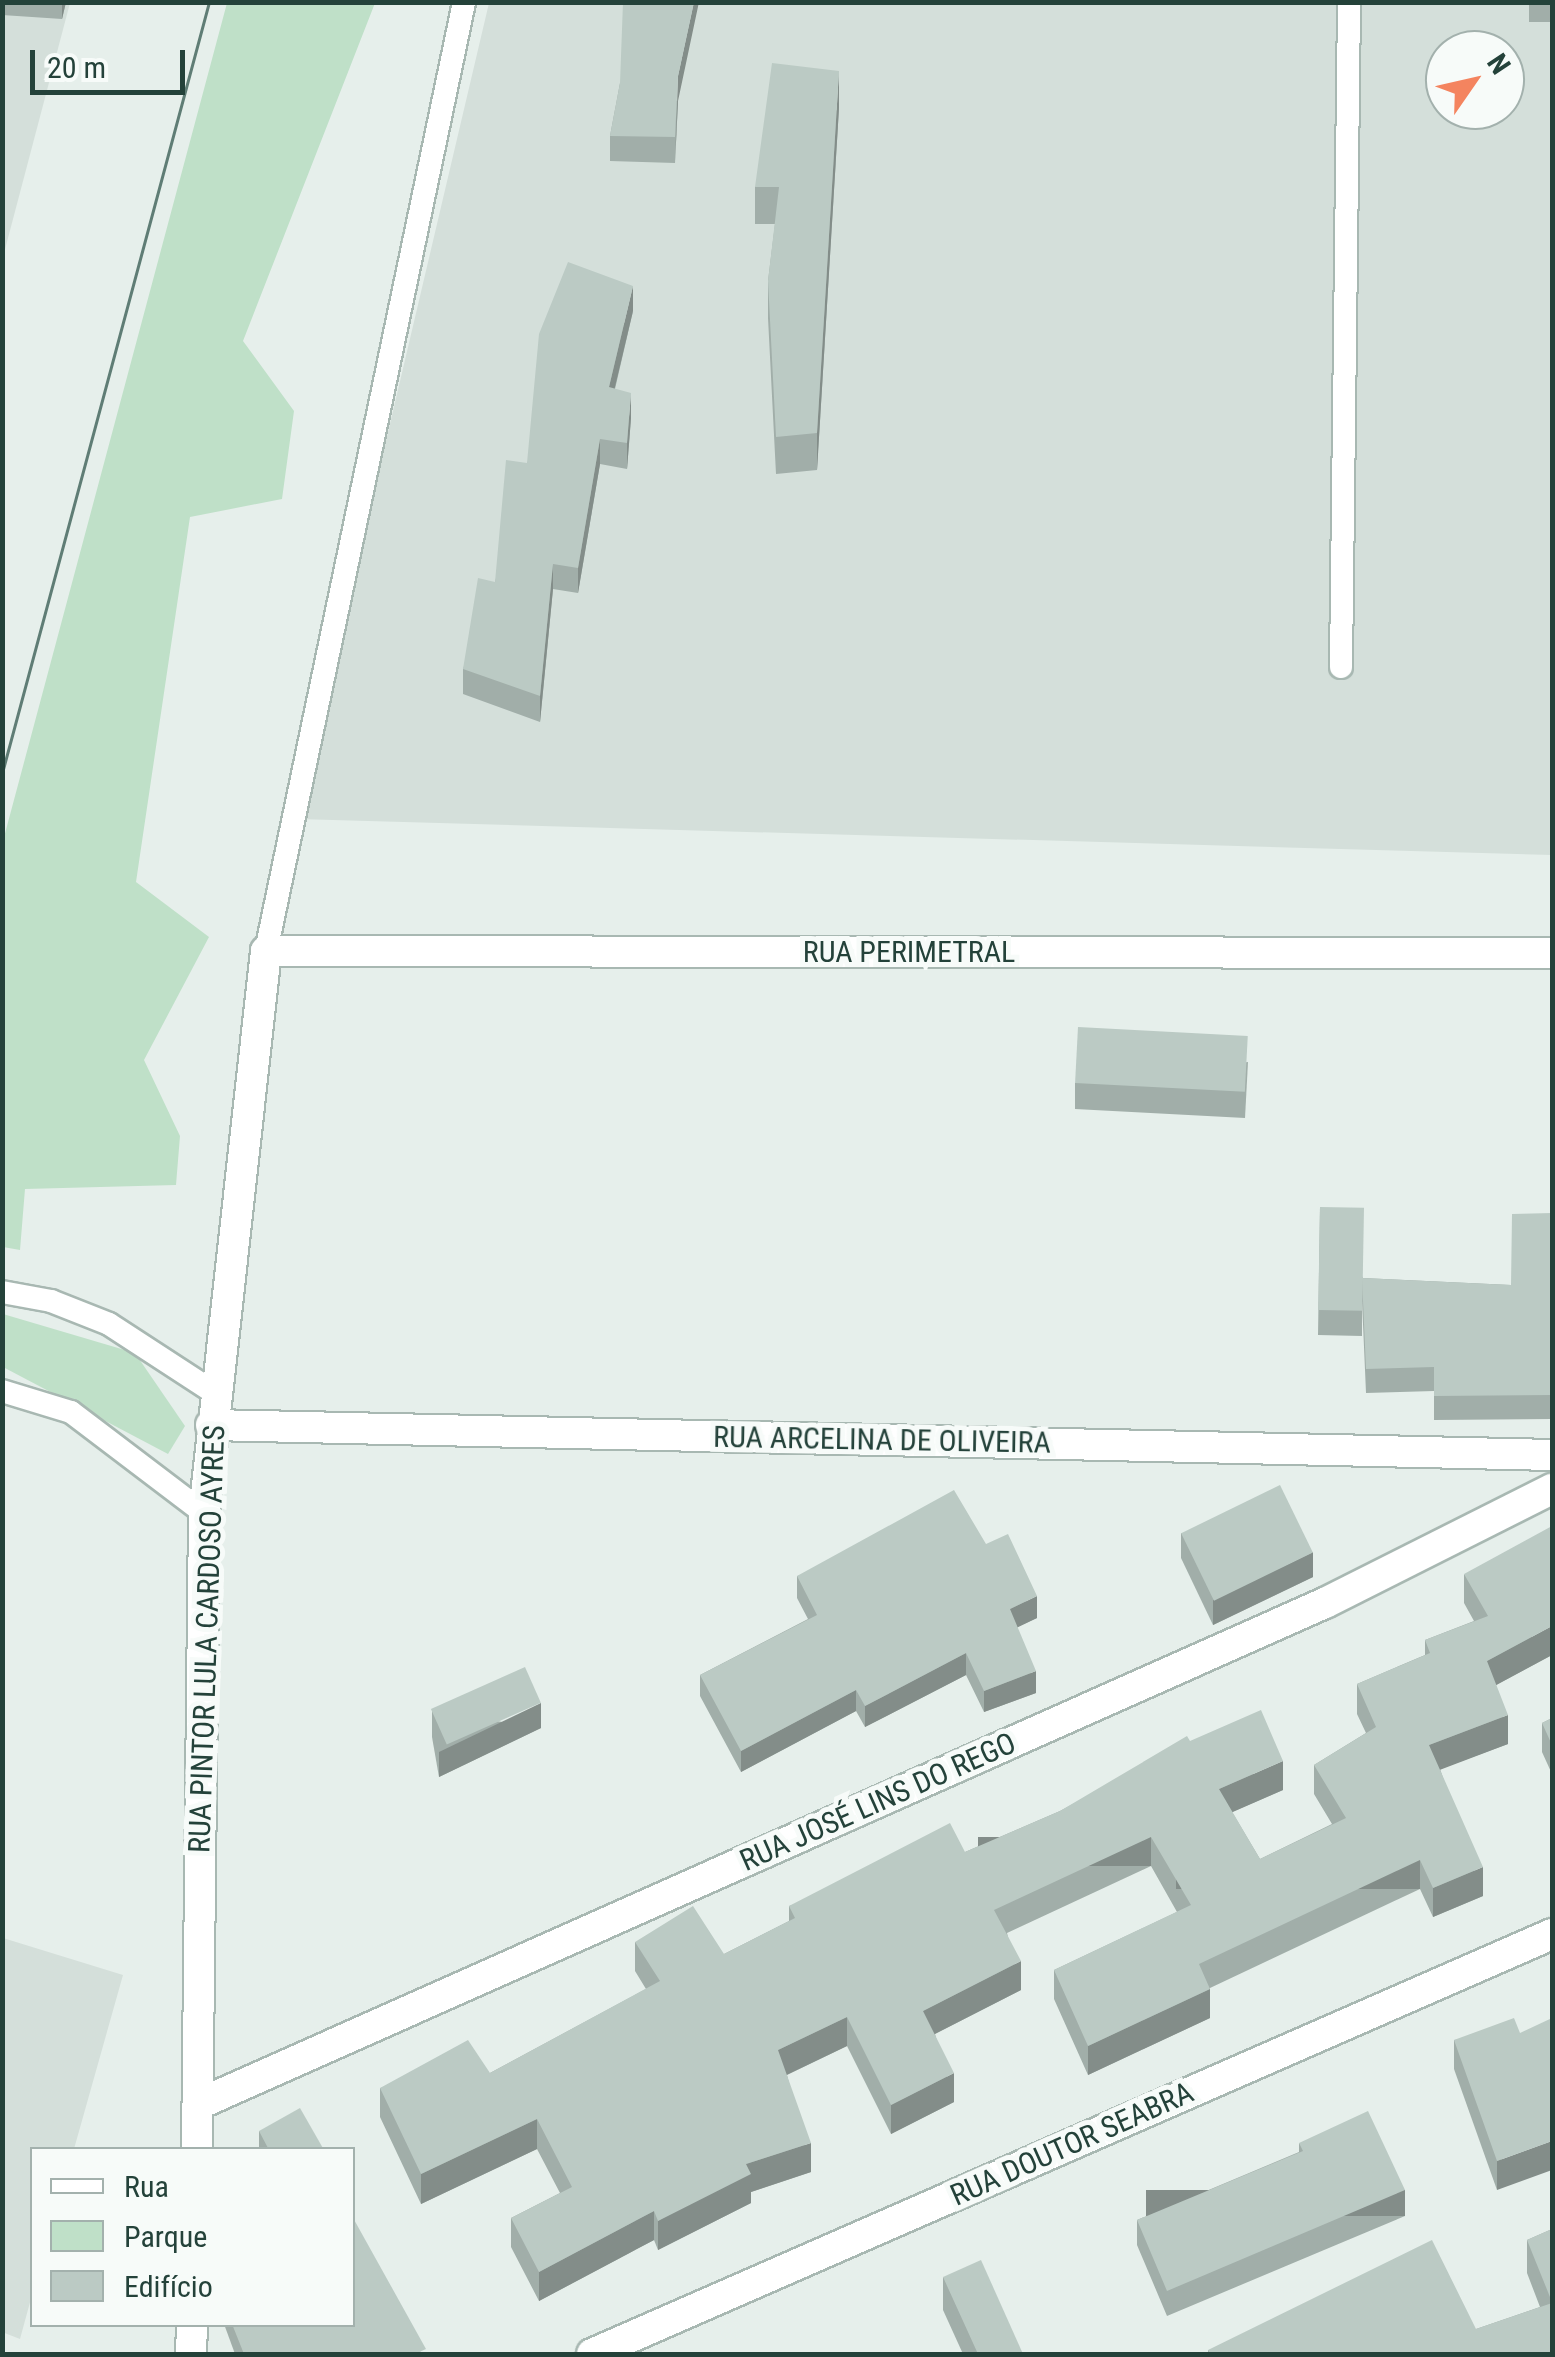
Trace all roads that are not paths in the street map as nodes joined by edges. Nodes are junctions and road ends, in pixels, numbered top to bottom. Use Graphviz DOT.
graph roads {
  1 [pos="464,2"];
  2 [pos="1349,2"];
  3 [pos="1341,668"];
  4 [pos="266,952"];
  5 [pos="1552,953"];
  6 [pos="2,1292"];
  7 [pos="2,1391"];
  8 [pos="215,1393"];
  9 [pos="211,1425"];
  10 [pos="1552,1455"];
  11 [pos="1552,1488"];
  12 [pos="204,1514"];
  13 [pos="1552,1934"];
  14 [pos="198,2104"];
  15 [pos="197,2147"];
  16 [pos="192,2327"];
  17 [pos="191,2354"];
  18 [pos="592,2354"];
  1 -- 4 [label="lane"];
  2 -- 3 [label="lane"];
  4 -- 5 [label="street, RUA PERIMETRAL"];
  4 -- 8 [label="street, RUA PINTOR LULA CARDOSO AYRES"];
  6 -- 8 [label="lane"];
  7 -- 12 [label="lane"];
  8 -- 9 [label="street, RUA PINTOR LULA CARDOSO AYRES"];
  9 -- 10 [label="street, RUA ARCELINA DE OLIVEIRA"];
  9 -- 12 [label="street, RUA PINTOR LULA CARDOSO AYRES"];
  11 -- 14 [label="street, RUA JOSÉ LINS DO REGO"];
  12 -- 14 [label="street, RUA PINTOR LULA CARDOSO AYRES"];
  13 -- 18 [label="street, RUA DOUTOR SEABRA"];
  14 -- 15 [label="street, RUA PINTOR LULA CARDOSO AYRES"];
  16 -- 17 [label="street"];
}
